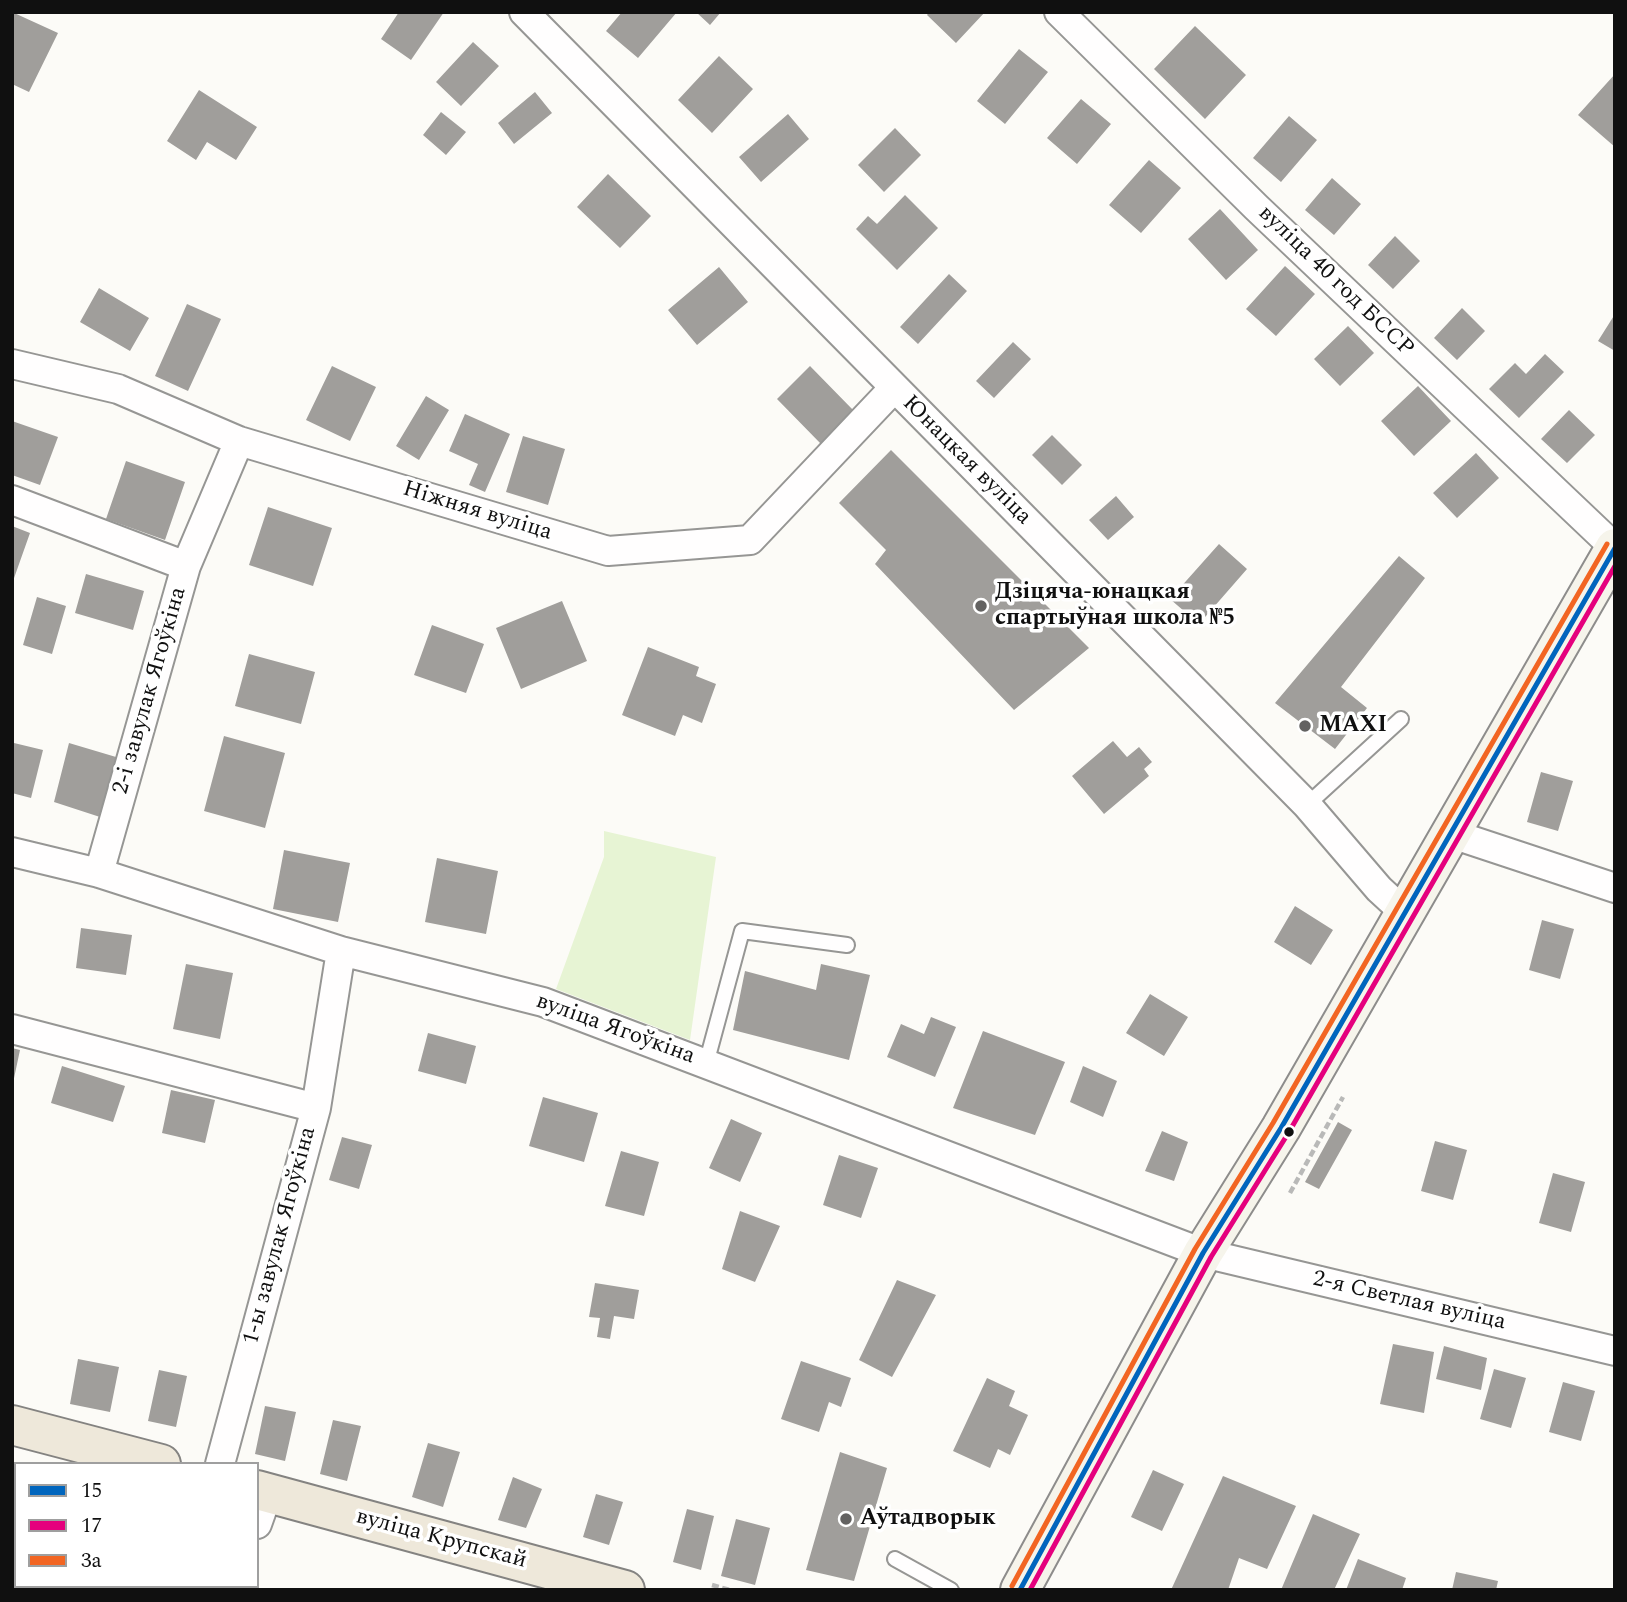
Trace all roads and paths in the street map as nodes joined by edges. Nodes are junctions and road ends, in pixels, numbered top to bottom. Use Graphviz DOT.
graph roads {
  1 [pos="524,12"];
  2 [pos="1059,12"];
  3 [pos="12,364"];
  4 [pos="894,388"];
  5 [pos="239,441"];
  6 [pos="12,500"];
  7 [pos="1615,548"];
  8 [pos="186,566"];
  9 [pos="1604,589"];
  10 [pos="1401,719"];
  11 [pos="1307,805"];
  12 [pos="1449,833"];
  13 [pos="12,852"];
  14 [pos="99,873"];
  15 [pos="1615,888"];
  16 [pos="1404,912"];
  17 [pos="847,945"];
  18 [pos="341,951"];
  19 [pos="12,1029"];
  20 [pos="706,1064"];
  21 [pos="1343,1097"];
  22 [pos="316,1108"];
  23 [pos="1290,1192"];
  24 [pos="1203,1253"];
  25 [pos="1615,1351"];
  26 [pos="12,1425"];
  27 [pos="154,1462"];
  28 [pos="221,1462"];
  29 [pos="261,1502"];
  30 [pos="895,1559"];
  31 [pos="712,1585"];
  32 [pos="625,1590"];
  33 [pos="730,1590"];
  34 [pos="951,1590"];
  35 [pos="1020,1590"];
  1 -- 4 [label="street, Юнацкая вуліца"];
  2 -- 7 [label="street, вуліца 40 год БССР"];
  3 -- 5 [label="street, Ніжняя вуліца"];
  4 -- 5 [label="street, Ніжняя вуліца"];
  4 -- 11 [label="street, Юнацкая вуліца"];
  5 -- 8 [label="street"];
  6 -- 8 [label="street, 2-і завулак Ягоўкіна"];
  7 -- 9 [label="street"];
  8 -- 14 [label="street, 2-і завулак Ягоўкіна"];
  9 -- 12 [label="street"];
  10 -- 11 [label="lane"];
  11 -- 16 [label="street, Юнацкая вуліца"];
  12 -- 15 [label="street"];
  12 -- 16 [label="street"];
  13 -- 14 [label="street, вуліца Ягоўкіна"];
  14 -- 18 [label="street, вуліца Ягоўкіна"];
  16 -- 24 [label="street"];
  17 -- 20 [label="lane"];
  18 -- 20 [label="street, вуліца Ягоўкіна"];
  18 -- 22 [label="street"];
  19 -- 22 [label="street, 1-ы завулак Ягоўкіна"];
  20 -- 24 [label="street, вуліца Ягоўкіна"];
  21 -- 23 [label="path"];
  22 -- 28 [label="street, 1-ы завулак Ягоўкіна"];
  24 -- 25 [label="street, 2-я Светлая вуліца"];
  24 -- 35 [label="street"];
  26 -- 27 [label="main road"];
  29 -- 32 [label="main road, вуліца Крупскай"];
  30 -- 34 [label="lane"];
  31 -- 33 [label="path"];
}
